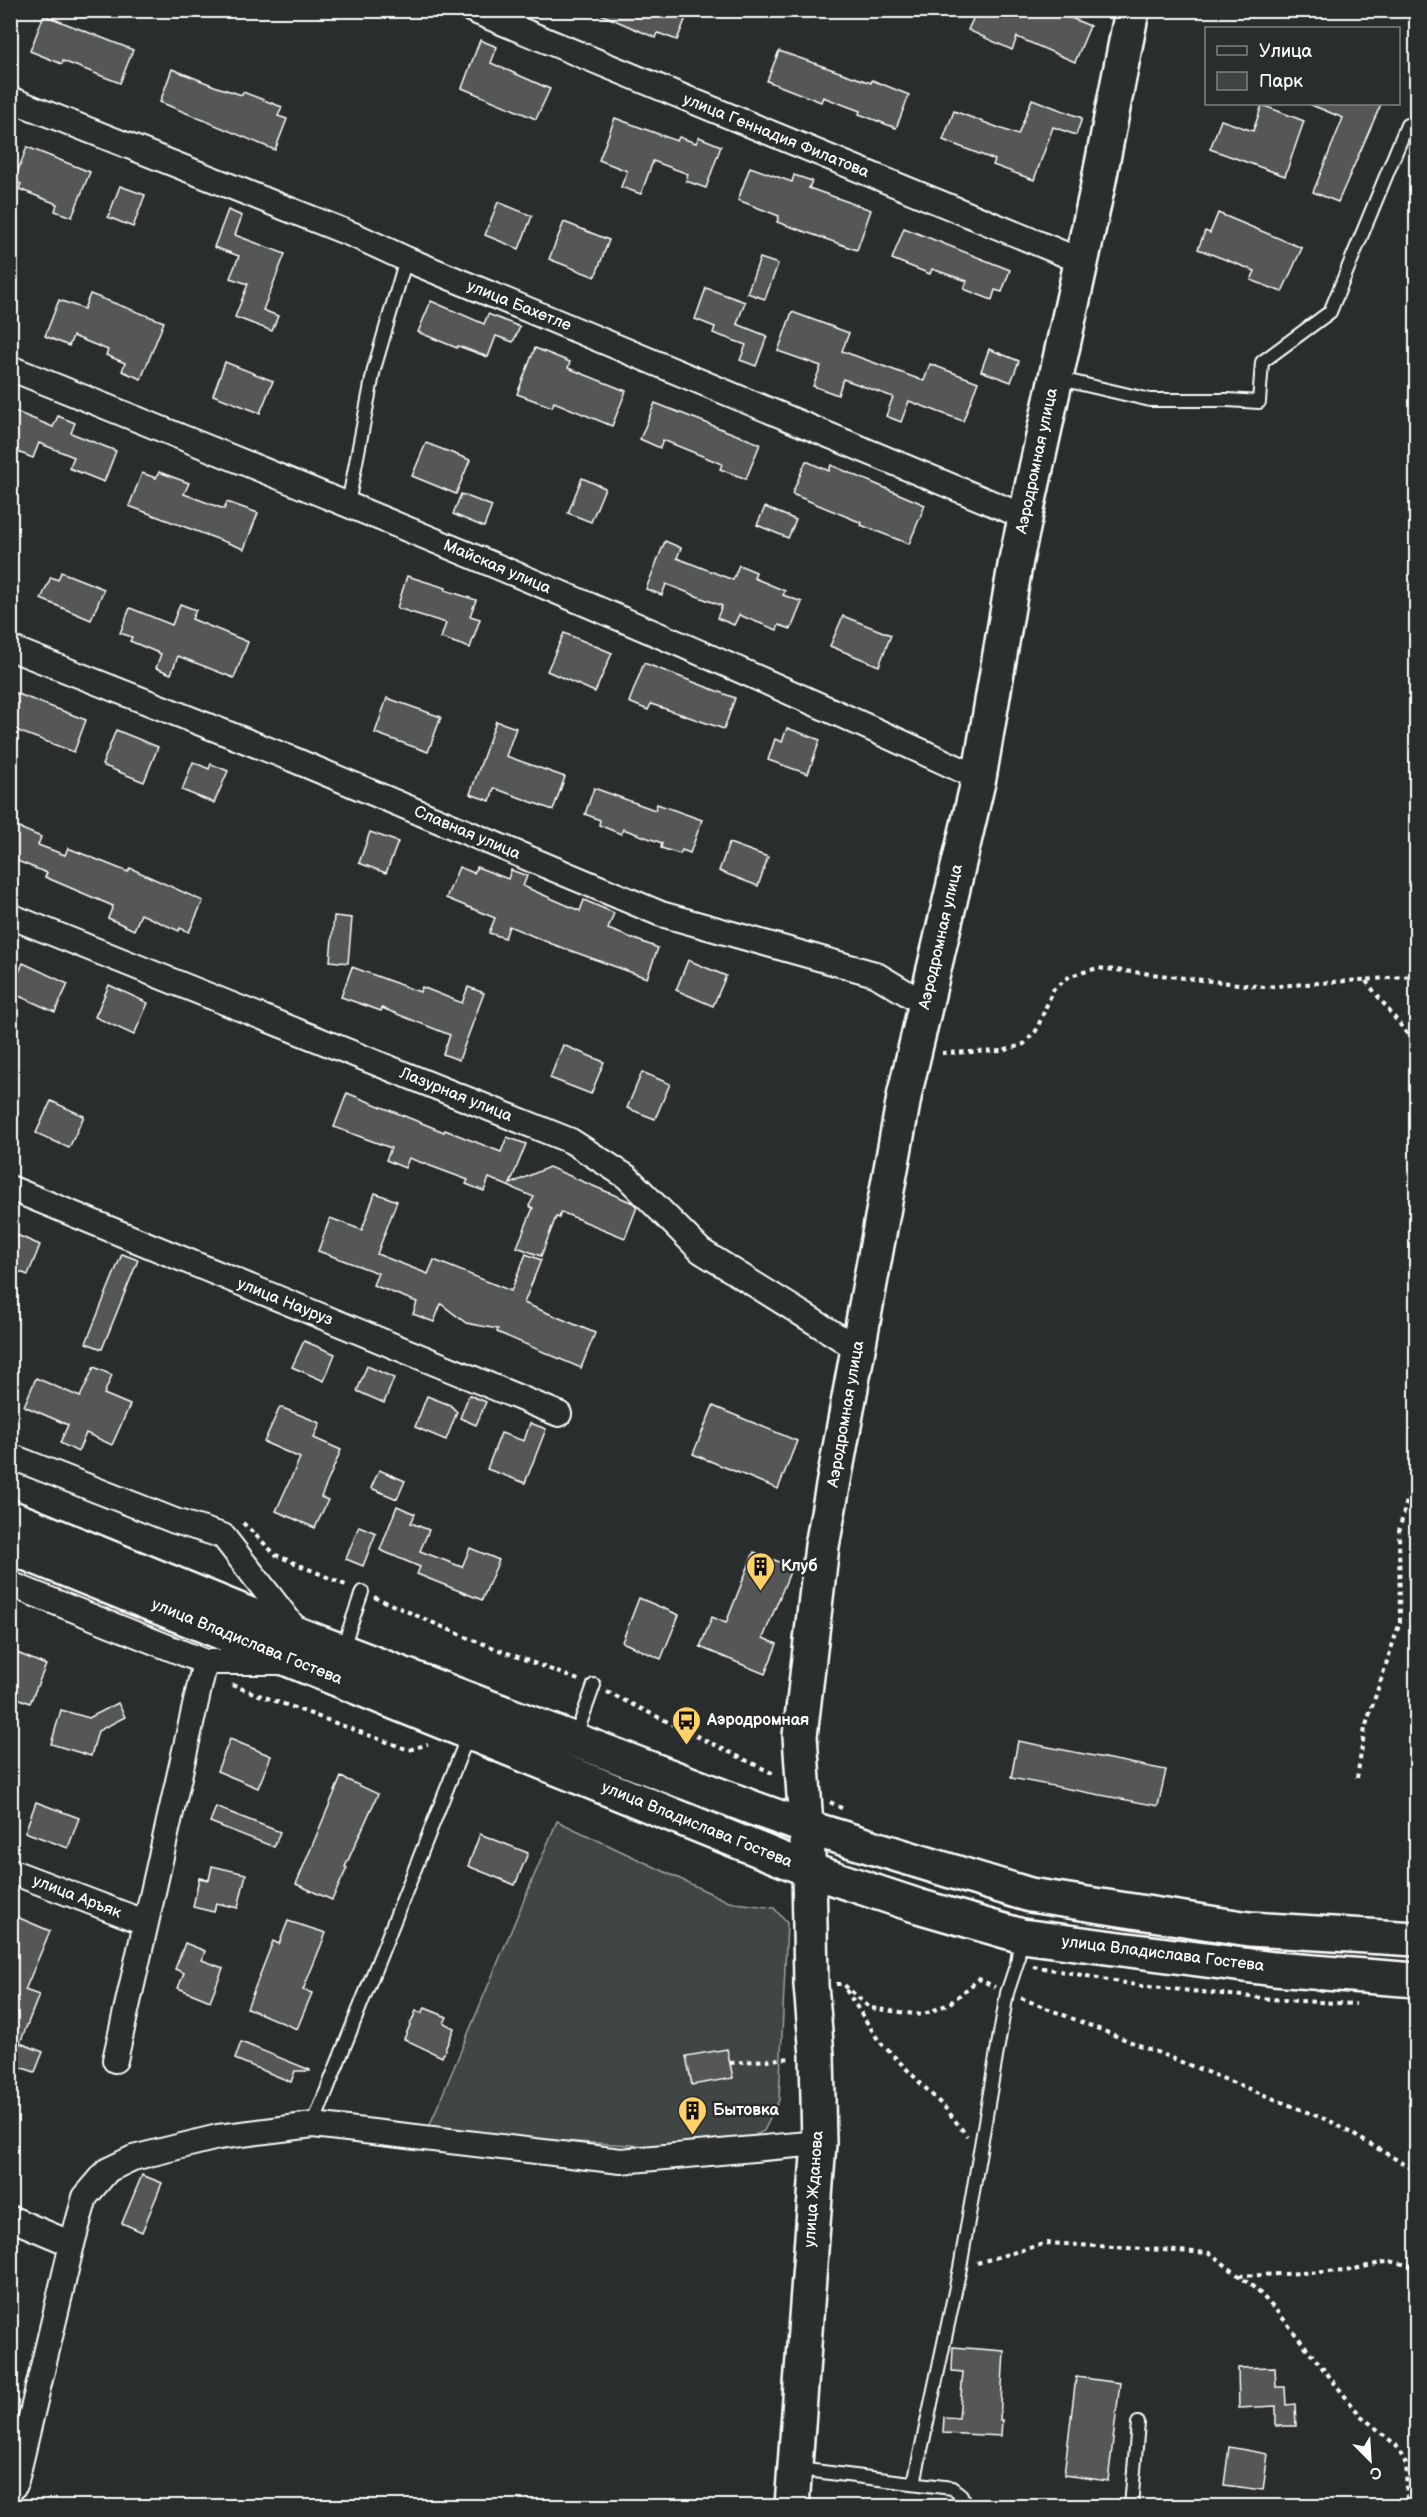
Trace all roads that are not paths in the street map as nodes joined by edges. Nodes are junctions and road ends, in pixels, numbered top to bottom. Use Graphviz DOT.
graph roads {
  1 [pos="472,10"];
  2 [pos="1132,10"];
  3 [pos="10,99"];
  4 [pos="1407,125"];
  5 [pos="406,259"];
  6 [pos="1081,261"];
  7 [pos="10,368"];
  8 [pos="1056,377"];
  9 [pos="348,504"];
  10 [pos="1025,517"];
  11 [pos="10,648"];
  12 [pos="979,778"];
  13 [pos="10,916"];
  14 [pos="926,1004"];
  15 [pos="10,1188"];
  16 [pos="858,1349"];
  17 [pos="559,1414"];
  18 [pos="10,1456"];
  19 [pos="10,1517"];
  20 [pos="10,1547"];
  21 [pos="10,1584"];
  22 [pos="362,1592"];
  23 [pos="298,1648"];
  24 [pos="342,1650"];
  25 [pos="202,1673"];
  26 [pos="594,1685"];
  27 [pos="469,1732"];
  28 [pos="574,1739"];
  29 [pos="806,1827"];
  30 [pos="809,1870"];
  31 [pos="10,1871"];
  32 [pos="144,1922"];
  33 [pos="1022,1936"];
  34 [pos="1416,1939"];
  35 [pos="1416,1980"];
  36 [pos="115,2060"];
  37 [pos="313,2125"];
  38 [pos="819,2143"];
  39 [pos="10,2218"];
  40 [pos="72,2244"];
  41 [pos="1138,2423"];
  42 [pos="793,2465"];
  43 [pos="914,2483"];
  44 [pos="13,2494"];
  45 [pos="792,2506"];
  46 [pos="965,2506"];
  47 [pos="1131,2506"];
  1 -- 6 [label="street, улица Геннадия Филатова"];
  2 -- 6 [label="main road, Аэродромная улица"];
  3 -- 5 [label="street, улица Бахетле"];
  4 -- 8 [label="lane"];
  5 -- 9 [label="lane"];
  5 -- 10 [label="street, улица Бахетле"];
  6 -- 8 [label="main road, Аэродромная улица"];
  7 -- 9 [label="street, Майская улица"];
  8 -- 10 [label="main road, Аэродромная улица"];
  9 -- 12 [label="street, Майская улица"];
  10 -- 12 [label="main road, Аэродромная улица"];
  11 -- 14 [label="street, Славная улица"];
  12 -- 14 [label="main road, Аэродромная улица"];
  13 -- 16 [label="street, Лазурная улица"];
  14 -- 16 [label="main road, Аэродромная улица"];
  15 -- 17 [label="street, улица Науруз"];
  16 -- 29 [label="main road, Аэродромная улица"];
  18 -- 23 [label="street"];
  19 -- 23 [label="main road, улица Владислава Гостева"];
  20 -- 23 [label="main road, улица Владислава Гостева"];
  21 -- 25 [label="street"];
  22 -- 24 [label="lane"];
  23 -- 24 [label="main road, улица Владислава Гостева"];
  23 -- 25 [label="street"];
  23 -- 27 [label="main road, улица Владислава Гостева"];
  24 -- 28 [label="main road, улица Владислава Гостева"];
  25 -- 32 [label="street"];
  26 -- 28 [label="lane"];
  27 -- 30 [label="main road, улица Владислава Гостева"];
  27 -- 37 [label="lane"];
  28 -- 29 [label="main road, улица Владислава Гостева"];
  29 -- 30 [label="main road, Аэродромная улица"];
  29 -- 34 [label="main road, улица Владислава Гостева"];
  30 -- 33 [label="main road, улица Владислава Гостева"];
  30 -- 38 [label="main road, улица Жданова"];
  31 -- 32 [label="street, улица Аръяк"];
  32 -- 36 [label="street"];
  33 -- 35 [label="main road, улица Владислава Гостева"];
  33 -- 43 [label="lane"];
  37 -- 38 [label="street"];
  37 -- 40 [label="street"];
  38 -- 42 [label="main road, улица Жданова"];
  39 -- 40 [label="street"];
  40 -- 44 [label="street"];
  41 -- 47 [label="lane"];
  42 -- 43 [label="lane"];
  42 -- 45 [label="main road, улица Жданова"];
  43 -- 46 [label="lane"];
}
